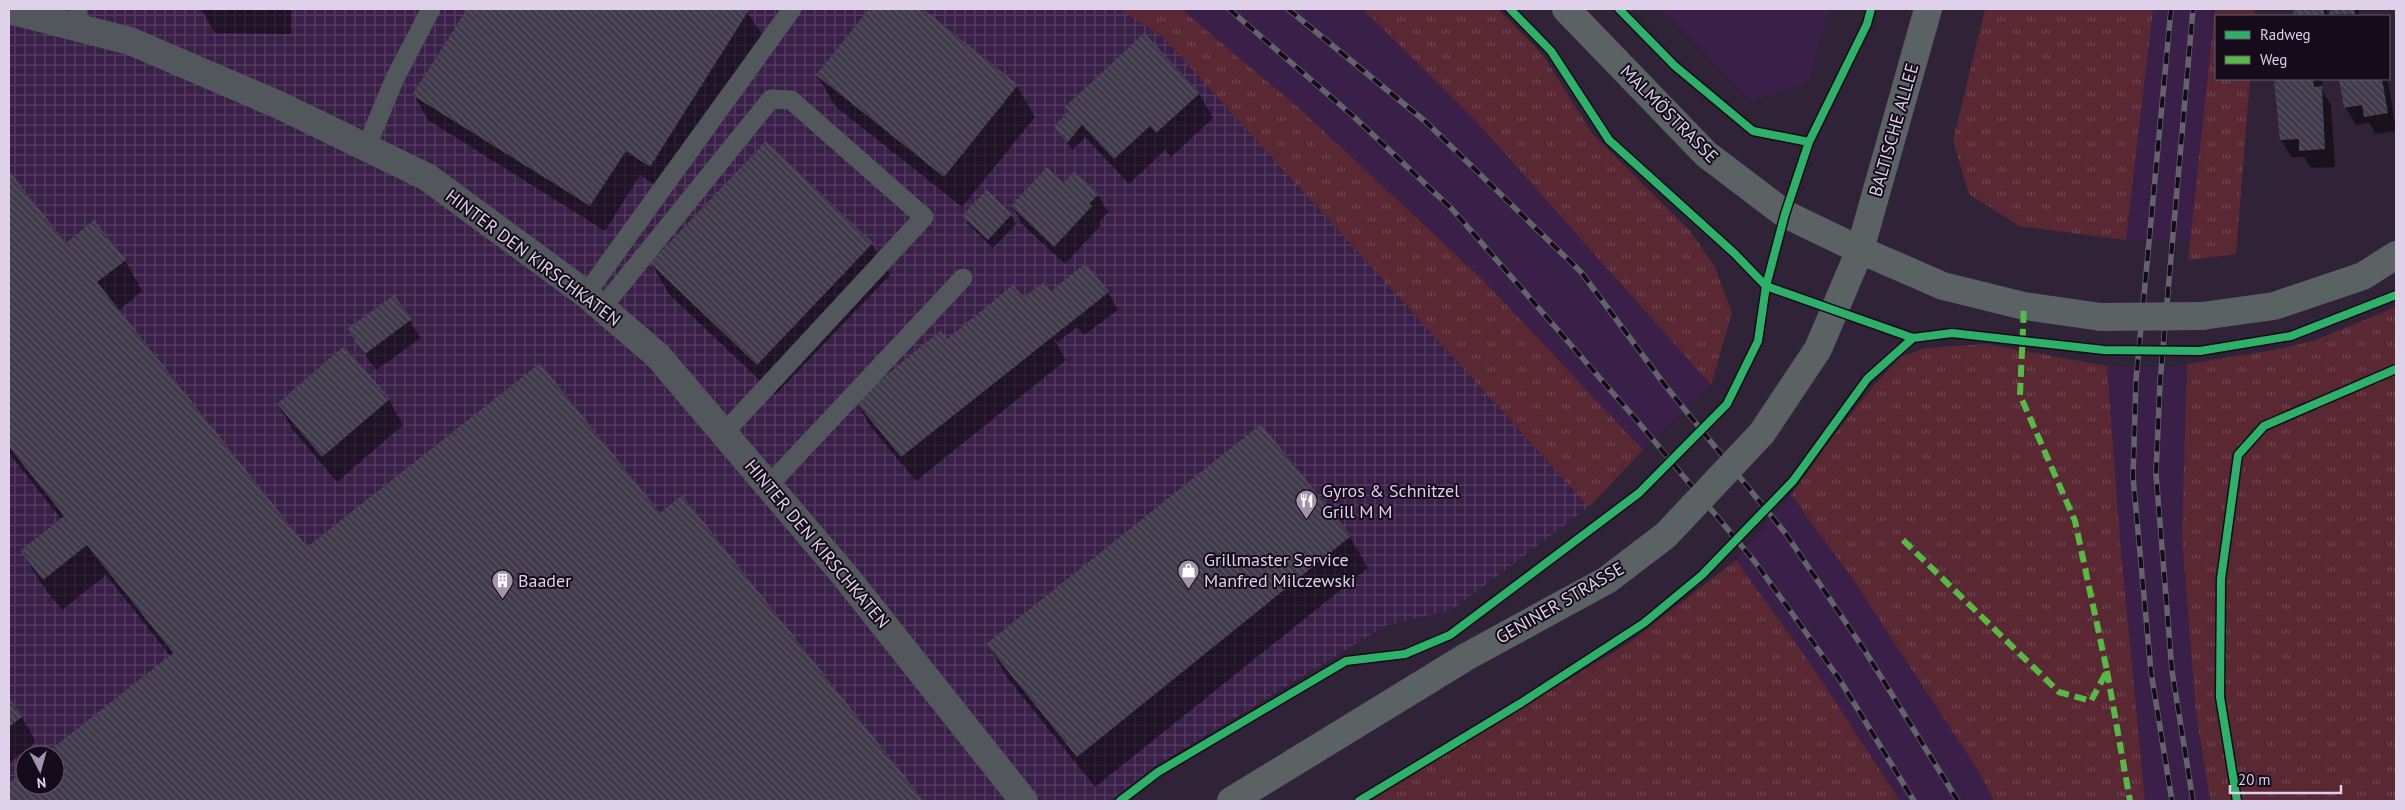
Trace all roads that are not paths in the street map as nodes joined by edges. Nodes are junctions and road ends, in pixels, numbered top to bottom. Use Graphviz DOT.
graph roads {
  1 [pos="431,9"];
  2 [pos="792,9"];
  3 [pos="1566,9"];
  4 [pos="1928,9"];
  5 [pos="9,10"];
  6 [pos="78,18"];
  7 [pos="366,148"];
  8 [pos="1860,250"];
  9 [pos="2396,255"];
  10 [pos="963,278"];
  11 [pos="594,301"];
  12 [pos="724,433"];
  13 [pos="769,486"];
  14 [pos="1024,801"];
  15 [pos="1231,801"];
  1 -- 7 [label="lane"];
  2 -- 11 [label="lane"];
  3 -- 8 [label="main road, MALMÖSTRASSE"];
  4 -- 8 [label="main road, BALTISCHE ALLEE"];
  5 -- 6 [label="street, HINTER DEN KIRSCHKATEN"];
  6 -- 7 [label="street, HINTER DEN KIRSCHKATEN"];
  7 -- 11 [label="street, HINTER DEN KIRSCHKATEN"];
  8 -- 9 [label="main road, MALMÖSTRASSE, bridge"];
  8 -- 15 [label="main road, GENINER STRASSE, bridge"];
  10 -- 13 [label="lane"];
  11 -- 12 [label="street, HINTER DEN KIRSCHKATEN"];
  11 -- 12 [label="lane"];
  12 -- 13 [label="street, HINTER DEN KIRSCHKATEN"];
  13 -- 14 [label="street, HINTER DEN KIRSCHKATEN"];
}
